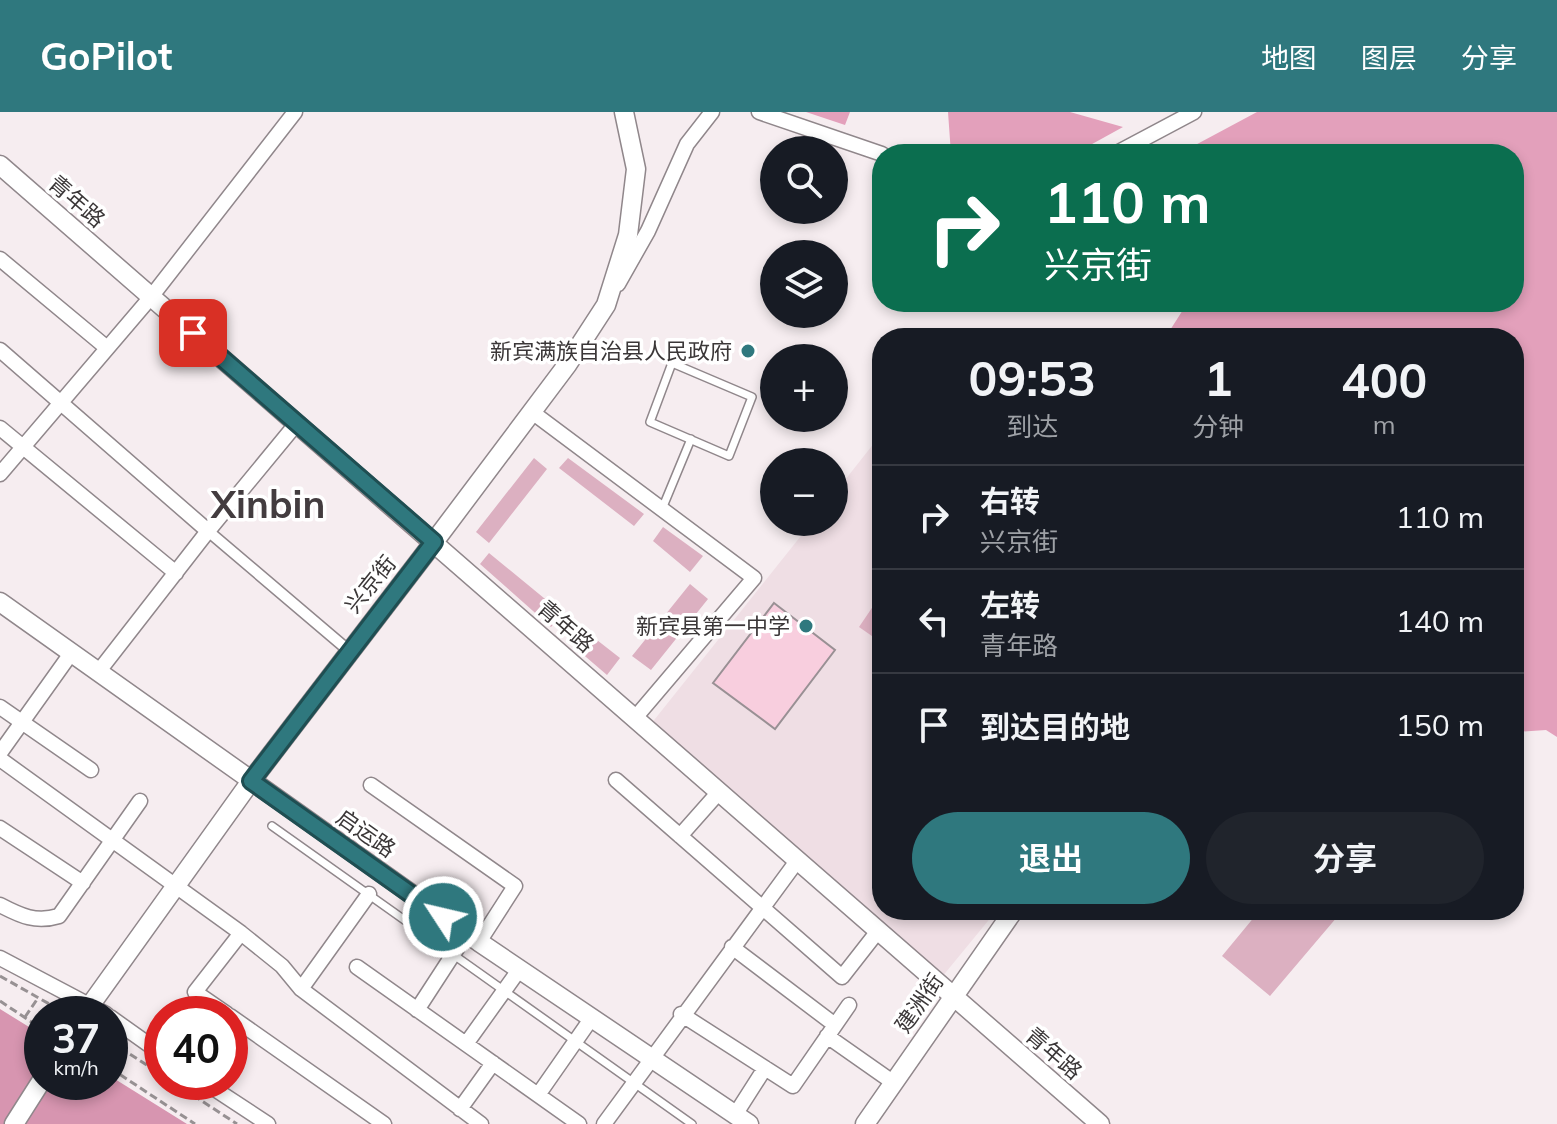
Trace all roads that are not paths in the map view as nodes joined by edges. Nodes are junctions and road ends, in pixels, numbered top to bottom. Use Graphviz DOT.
graph roads {
  1 [pos="295,112"];
  2 [pos="712,112"];
  3 [pos="759,112"];
  4 [pos="1194,112"];
  5 [pos="623,113"];
  6 [pos="1134,144"];
  7 [pos="872,151"];
  8 [pos="3,173"];
  9 [pos="0,259"];
  10 [pos="151,297"];
  11 [pos="606,305"];
  12 [pos="107,348"];
  13 [pos="0,350"];
  14 [pos="59,404"];
  15 [pos="532,412"];
  16 [pos="297,423"];
  17 [pos="0,428"];
  18 [pos="691,439"];
  19 [pos="21,447"];
  20 [pos="0,474"];
  21 [pos="662,509"];
  22 [pos="208,531"];
  23 [pos="434,542"];
  24 [pos="176,573"];
  25 [pos="0,602"];
  26 [pos="348,650"];
  27 [pos="72,652"];
  28 [pos="99,671"];
  29 [pos="0,707"];
  30 [pos="635,718"];
  31 [pos="22,722"];
  32 [pos="0,756"];
  33 [pos="91,770"];
  34 [pos="616,780"];
  35 [pos="251,781"];
  36 [pos="371,785"];
  37 [pos="719,792"];
  38 [pos="140,801"];
  39 [pos="272,826"];
  40 [pos="0,828"];
  41 [pos="680,836"];
  42 [pos="112,840"];
  43 [pos="797,861"];
  44 [pos="83,883"];
  45 [pos="176,885"];
  46 [pos="369,894"];
  47 [pos="0,905"];
  48 [pos="762,907"];
  49 [pos="1007,920"];
  50 [pos="878,931"];
  51 [pos="241,933"];
  52 [pos="473,938"];
  53 [pos="732,947"];
  54 [pos="453,954"];
  55 [pos="0,958"];
  56 [pos="357,967"];
  57 [pos="519,970"];
  58 [pos="301,989"];
  59 [pos="505,991"];
  60 [pos="67,996"];
  61 [pos="108,996"];
  62 [pos="201,996"];
  63 [pos="952,997"];
  64 [pos="849,1005"];
  65 [pos="417,1010"];
  66 [pos="681,1014"];
  67 [pos="591,1019"];
  68 [pos="248,1029"];
  69 [pos="831,1031"];
  70 [pos="576,1040"];
  71 [pos="466,1044"];
  72 [pos="649,1060"];
  73 [pos="493,1063"];
  74 [pos="765,1068"];
  75 [pos="633,1082"];
  76 [pos="894,1083"];
  77 [pos="538,1095"];
  78 [pos="29,1100"];
  79 [pos="231,1100"];
  80 [pos="460,1109"];
  81 [pos="742,1119"];
  82 [pos="1093,1122"];
  83 [pos="14,1124"];
  84 [pos="268,1124"];
  85 [pos="384,1124"];
  86 [pos="481,1124"];
  87 [pos="579,1124"];
  88 [pos="604,1124"];
  89 [pos="692,1124"];
  90 [pos="865,1124"];
  1 -- 10 [label="street"];
  2 -- 11 [label="street"];
  3 -- 7 [label="street"];
  4 -- 6 [label="street"];
  5 -- 11 [label="street, 兴京街"];
  8 -- 10 [label="street, 青年路"];
  9 -- 12 [label="street"];
  10 -- 12 [label="street"];
  10 -- 16 [label="street, 青年路"];
  11 -- 15 [label="street, 兴京街"];
  12 -- 14 [label="street"];
  13 -- 14 [label="street"];
  14 -- 19 [label="street"];
  14 -- 22 [label="street"];
  15 -- 21 [label="street"];
  15 -- 23 [label="street, 兴京街"];
  16 -- 22 [label="street"];
  16 -- 23 [label="street, 青年路"];
  17 -- 19 [label="street"];
  18 -- 18 [label="lane"];
  18 -- 21 [label="lane"];
  19 -- 20 [label="street"];
  19 -- 24 [label="street"];
  21 -- 30 [label="street"];
  22 -- 24 [label="street"];
  22 -- 26 [label="street"];
  23 -- 26 [label="street, 兴京街"];
  23 -- 30 [label="street, 青年路"];
  24 -- 28 [label="street"];
  25 -- 27 [label="street, 启运路"];
  26 -- 35 [label="street, 兴京街"];
  27 -- 28 [label="street, 启运路"];
  27 -- 31 [label="street"];
  28 -- 35 [label="street, 启运路"];
  29 -- 31 [label="street"];
  30 -- 37 [label="street, 青年路"];
  31 -- 32 [label="street"];
  31 -- 33 [label="street"];
  32 -- 42 [label="street"];
  34 -- 41 [label="street"];
  35 -- 45 [label="street, 兴京街"];
  35 -- 52 [label="street, 启运路"];
  36 -- 52 [label="street"];
  37 -- 41 [label="street"];
  37 -- 43 [label="street, 青年路"];
  38 -- 42 [label="street"];
  39 -- 46 [label="lane"];
  40 -- 44 [label="street"];
  41 -- 48 [label="street"];
  42 -- 44 [label="street"];
  42 -- 45 [label="street"];
  43 -- 48 [label="street"];
  43 -- 50 [label="street, 青年路"];
  44 -- 47 [label="street"];
  45 -- 51 [label="street"];
  45 -- 61 [label="street, 兴京街"];
  46 -- 54 [label="lane"];
  46 -- 58 [label="street"];
  48 -- 50 [label="street"];
  48 -- 53 [label="street"];
  49 -- 63 [label="street, 建洲街"];
  50 -- 63 [label="street, 青年路"];
  51 -- 58 [label="street"];
  51 -- 62 [label="street"];
  52 -- 54 [label="street"];
  52 -- 57 [label="street, 启运路"];
  53 -- 66 [label="street"];
  53 -- 69 [label="street"];
  54 -- 59 [label="lane"];
  54 -- 65 [label="street"];
  55 -- 60 [label="street"];
  56 -- 65 [label="street"];
  57 -- 59 [label="street"];
  57 -- 67 [label="street, 启运路"];
  58 -- 80 [label="street"];
  59 -- 70 [label="lane"];
  59 -- 71 [label="street"];
  63 -- 76 [label="street, 建洲街"];
  63 -- 82 [label="street, 青年路"];
  64 -- 69 [label="street"];
  65 -- 71 [label="street"];
  66 -- 72 [label="street"];
  66 -- 74 [label="street"];
  67 -- 70 [label="street"];
  67 -- 72 [label="street, 启运路"];
  68 -- 85 [label="street"];
  69 -- 74 [label="street"];
  69 -- 76 [label="street"];
  70 -- 75 [label="lane"];
  70 -- 77 [label="street"];
  71 -- 73 [label="street"];
  72 -- 75 [label="street"];
  72 -- 81 [label="street, 启运路"];
  73 -- 77 [label="street"];
  73 -- 80 [label="street"];
  74 -- 81 [label="street"];
  75 -- 88 [label="street"];
  75 -- 89 [label="lane"];
  76 -- 90 [label="street, 建洲街"];
  77 -- 87 [label="street"];
  78 -- 83 [label="street"];
  79 -- 84 [label="street"];
  80 -- 86 [label="street"];
}
